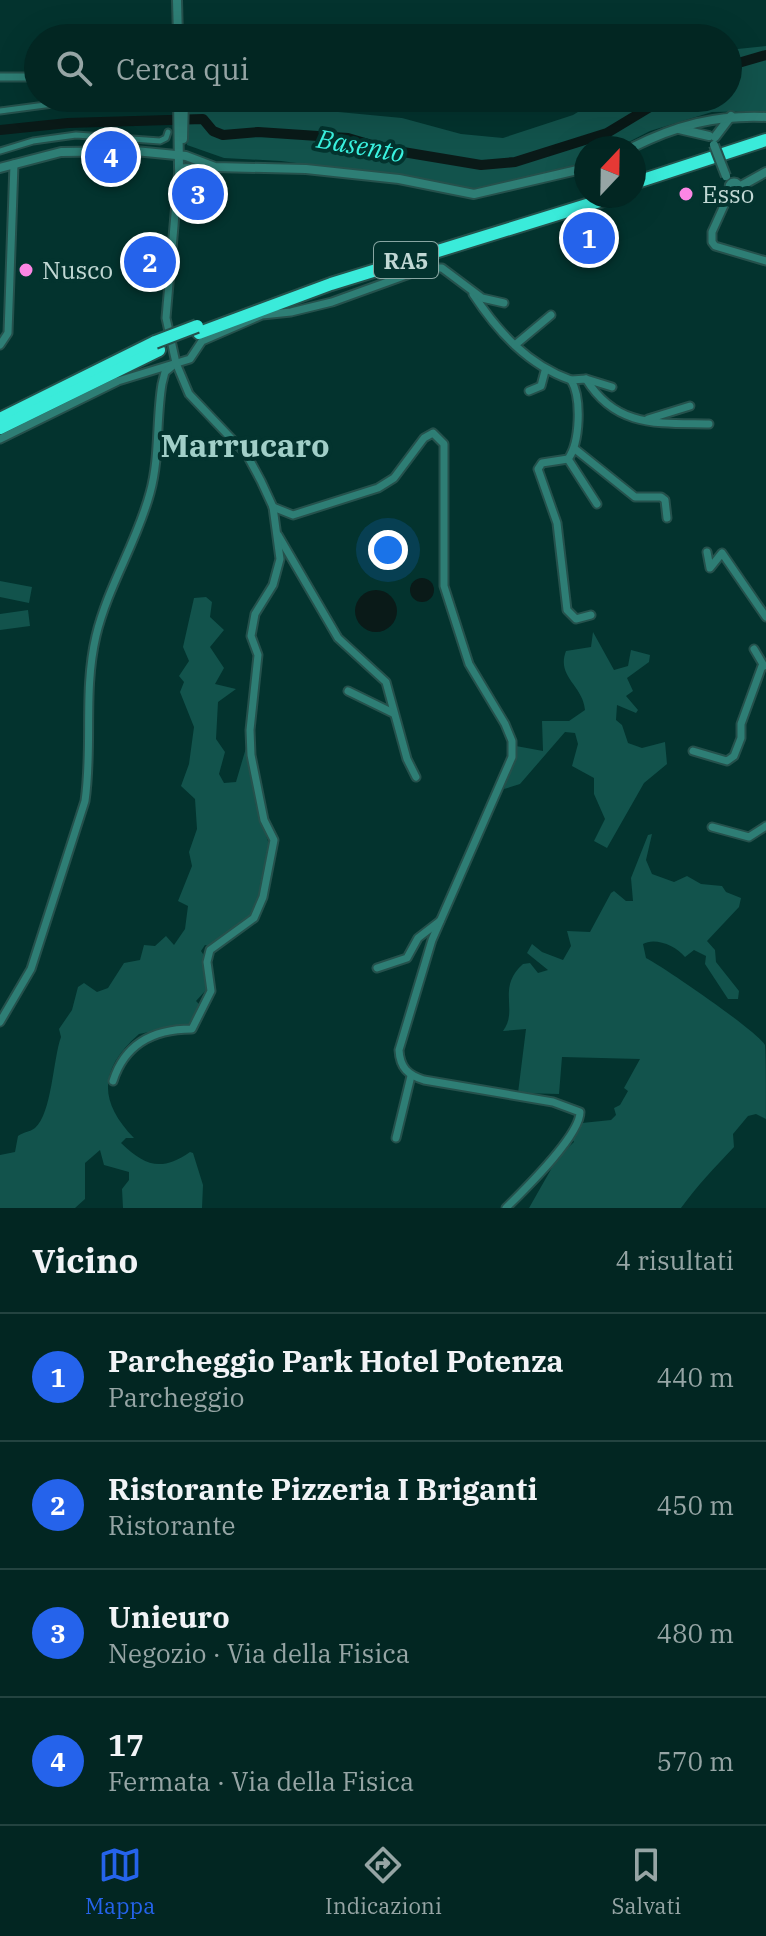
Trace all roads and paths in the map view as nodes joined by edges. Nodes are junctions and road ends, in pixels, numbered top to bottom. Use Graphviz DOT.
graph roads {
  1 [pos="177,0"];
  2 [pos="178,24"];
  3 [pos="0,77"];
  4 [pos="24,77"];
  5 [pos="24,108"];
  6 [pos="0,111"];
  7 [pos="181,112"];
  8 [pos="733,114"];
  9 [pos="766,117"];
  10 [pos="707,119"];
  11 [pos="669,129"];
  12 [pos="168,132"];
  13 [pos="713,139"];
  14 [pos="646,140"];
  15 [pos="766,140"];
  16 [pos="766,148"];
  17 [pos="0,151"];
  18 [pos="179,155"];
  19 [pos="14,164"];
  20 [pos="215,167"];
  21 [pos="0,168"];
  22 [pos="179,168"];
  23 [pos="574,171"];
  24 [pos="766,172"];
  25 [pos="197,173"];
  26 [pos="646,179"];
  27 [pos="732,184"];
  28 [pos="646,187"];
  29 [pos="177,192"];
  30 [pos="574,201"];
  31 [pos="577,208"];
  32 [pos="766,261"];
  33 [pos="472,292"];
  34 [pos="4,302"];
  35 [pos="504,303"];
  36 [pos="551,315"];
  37 [pos="198,330"];
  38 [pos="0,345"];
  39 [pos="515,345"];
  40 [pos="157,346"];
  41 [pos="176,363"];
  42 [pos="545,371"];
  43 [pos="586,379"];
  44 [pos="571,380"];
  45 [pos="612,387"];
  46 [pos="529,391"];
  47 [pos="690,406"];
  48 [pos="0,419"];
  49 [pos="646,420"];
  50 [pos="709,424"];
  51 [pos="0,428"];
  52 [pos="0,439"];
  53 [pos="575,449"];
  54 [pos="568,459"];
  55 [pos="597,504"];
  56 [pos="273,507"];
  57 [pos="667,518"];
  58 [pos="275,530"];
  59 [pos="707,552"];
  60 [pos="591,615"];
  61 [pos="766,617"];
  62 [pos="754,649"];
  63 [pos="764,666"];
  64 [pos="348,691"];
  65 [pos="393,713"];
  66 [pos="693,751"];
  67 [pos="416,777"];
  68 [pos="766,826"];
  69 [pos="712,827"];
  70 [pos="442,919"];
  71 [pos="377,968"];
  72 [pos="0,1022"];
  73 [pos="411,1076"];
  74 [pos="113,1081"];
  75 [pos="396,1138"];
  76 [pos="506,1208"];
  1 -- 2 [label="street"];
  3 -- 4 [label="street"];
  5 -- 6 [label="street"];
  7 -- 18 [label="street"];
  8 -- 9 [label="street"];
  8 -- 10 [label="street"];
  8 -- 13 [label="street"];
  10 -- 11 [label="street"];
  10 -- 13 [label="street"];
  11 -- 13 [label="street"];
  11 -- 14 [label="street"];
  12 -- 17 [label="street"];
  13 -- 27 [label="street, bridge"];
  15 -- 26 [label="highway"];
  16 -- 28 [label="highway"];
  18 -- 19 [label="street"];
  18 -- 20 [label="street"];
  18 -- 22 [label="street"];
  19 -- 21 [label="street"];
  19 -- 34 [label="street"];
  20 -- 22 [label="street"];
  20 -- 23 [label="street"];
  20 -- 25 [label="street"];
  22 -- 25 [label="street"];
  22 -- 29 [label="street"];
  24 -- 27 [label="street"];
  25 -- 29 [label="street"];
  27 -- 32 [label="street"];
  29 -- 41 [label="street"];
  30 -- 37 [label="highway, RA5"];
  31 -- 37 [label="highway, RA5"];
  33 -- 35 [label="street"];
  33 -- 39 [label="street"];
  33 -- 41 [label="street"];
  34 -- 38 [label="street"];
  36 -- 39 [label="street"];
  37 -- 40 [label="highway, RA5, bridge"];
  39 -- 42 [label="street"];
  40 -- 48 [label="highway, RA5"];
  40 -- 51 [label="highway, RA5"];
  41 -- 52 [label="street"];
  41 -- 56 [label="street"];
  41 -- 72 [label="street"];
  42 -- 44 [label="street"];
  42 -- 46 [label="street"];
  43 -- 44 [label="street"];
  43 -- 45 [label="street"];
  43 -- 49 [label="street"];
  44 -- 53 [label="street"];
  47 -- 49 [label="street"];
  49 -- 50 [label="street"];
  53 -- 54 [label="street"];
  53 -- 57 [label="street"];
  54 -- 55 [label="street"];
  54 -- 60 [label="street"];
  56 -- 58 [label="street"];
  56 -- 70 [label="street"];
  58 -- 65 [label="street"];
  58 -- 74 [label="street"];
  59 -- 61 [label="street"];
  62 -- 63 [label="street"];
  63 -- 66 [label="street"];
  64 -- 65 [label="street"];
  65 -- 67 [label="street"];
  68 -- 69 [label="street"];
  70 -- 71 [label="street"];
  70 -- 73 [label="street"];
  73 -- 75 [label="street"];
  73 -- 76 [label="street"];
}
